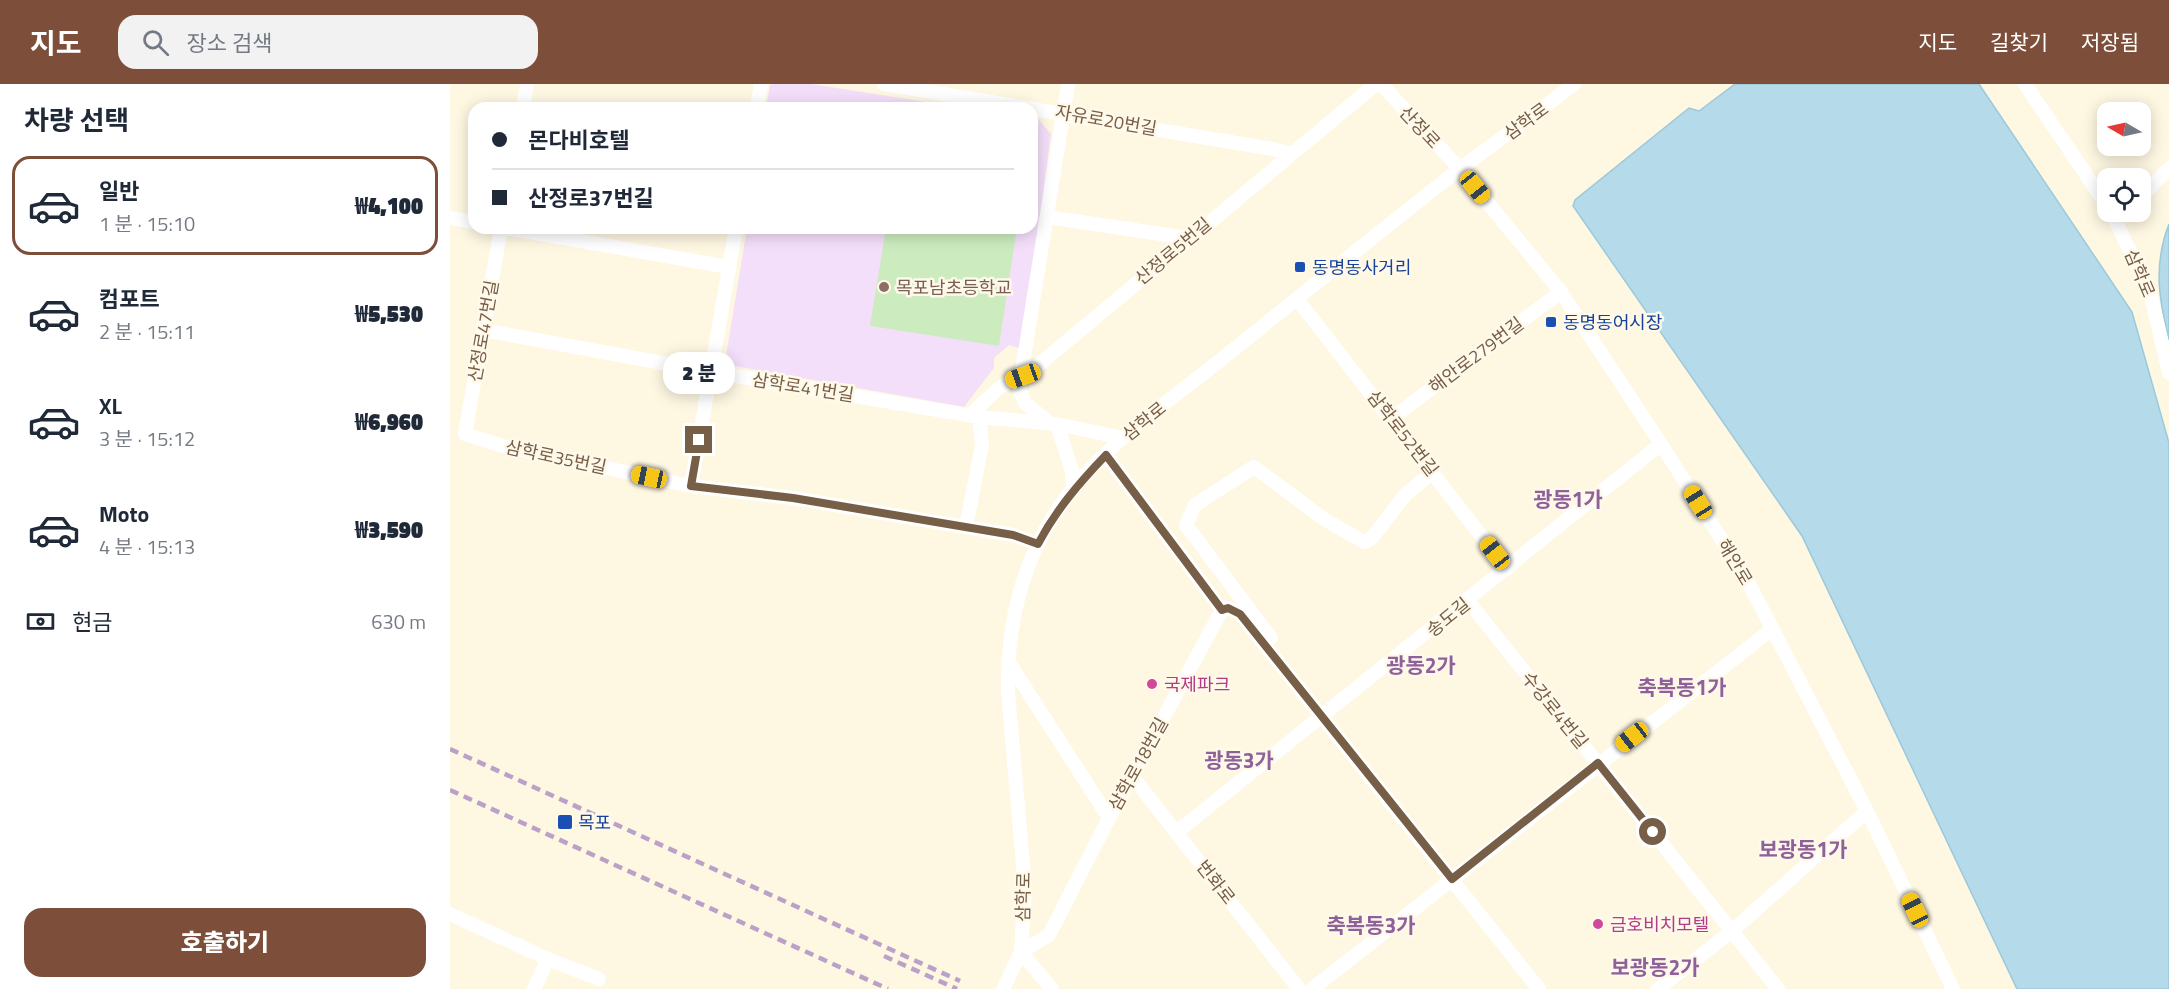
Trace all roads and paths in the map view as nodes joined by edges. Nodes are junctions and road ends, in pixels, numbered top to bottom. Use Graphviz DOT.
graph roads {
  1 [pos="527,84"];
  2 [pos="761,84"];
  3 [pos="884,84"];
  4 [pos="1068,84"];
  5 [pos="1376,84"];
  6 [pos="1381,84"];
  7 [pos="1574,84"];
  8 [pos="2025,84"];
  9 [pos="524,102"];
  10 [pos="758,102"];
  11 [pos="996,102"];
  12 [pos="1038,109"];
  13 [pos="1064,113"];
  14 [pos="1292,154"];
  15 [pos="2169,168"];
  16 [pos="1460,169"];
  17 [pos="2151,187"];
  18 [pos="2097,191"];
  19 [pos="1047,217"];
  20 [pos="450,218"];
  21 [pos="468,221"];
  22 [pos="2116,222"];
  23 [pos="500,234"];
  24 [pos="540,234"];
  25 [pos="735,234"];
  26 [pos="1188,238"];
  27 [pos="729,267"];
  28 [pos="1561,292"];
  29 [pos="1297,299"];
  30 [pos="483,330"];
  31 [pos="712,372"];
  32 [pos="2169,373"];
  33 [pos="1023,376"];
  34 [pos="975,416"];
  35 [pos="1392,418"];
  36 [pos="1053,423"];
  37 [pos="465,434"];
  38 [pos="1124,438"];
  39 [pos="1661,444"];
  40 [pos="1106,455"];
  41 [pos="1433,472"];
  42 [pos="691,486"];
  43 [pos="1073,490"];
  44 [pos="966,527"];
  45 [pos="1038,544"];
  46 [pos="1507,569"];
  47 [pos="1468,601"];
  48 [pos="1222,610"];
  49 [pos="1771,630"];
  50 [pos="1269,650"];
  51 [pos="1008,661"];
  52 [pos="1322,717"];
  53 [pos="1598,763"];
  54 [pos="1132,776"];
  55 [pos="1867,812"];
  56 [pos="1109,818"];
  57 [pos="1177,832"];
  58 [pos="1452,879"];
  59 [pos="450,914"];
  60 [pos="1732,931"];
  61 [pos="1021,952"];
  62 [pos="548,959"];
  63 [pos="599,979"];
  64 [pos="534,989"];
  65 [pos="1003,989"];
  66 [pos="1052,989"];
  67 [pos="1299,989"];
  68 [pos="1312,989"];
  69 [pos="1539,989"];
  70 [pos="1658,989"];
  71 [pos="1778,989"];
  72 [pos="1953,989"];
  1 -- 9 [label="street"];
  2 -- 10 [label="street"];
  3 -- 11 [label="street, 자유로20번길"];
  4 -- 13 [label="street"];
  5 -- 14 [label="street, 산정로5번길"];
  6 -- 16 [label="street, 산정로"];
  7 -- 16 [label="street, 삼학로"];
  8 -- 18 [label="street"];
  12 -- 13 [label="street, 자유로20번길"];
  13 -- 14 [label="street, 자유로20번길"];
  13 -- 19 [label="street"];
  14 -- 26 [label="street, 산정로5번길"];
  15 -- 17 [label="street"];
  16 -- 28 [label="street, 해안로"];
  16 -- 29 [label="street, 삼학로"];
  19 -- 26 [label="street"];
  19 -- 33 [label="street"];
  20 -- 21 [label="street"];
  22 -- 32 [label="street, 삼학로"];
  23 -- 30 [label="street, 산정로47번길"];
  24 -- 27 [label="street"];
  25 -- 27 [label="street"];
  26 -- 33 [label="street, 산정로5번길"];
  27 -- 31 [label="street"];
  28 -- 35 [label="street, 해안로279번길"];
  28 -- 39 [label="street, 해안로"];
  29 -- 35 [label="street, 삼학로52번길"];
  29 -- 38 [label="street, 삼학로"];
  30 -- 31 [label="street, 삼학로41번길"];
  30 -- 37 [label="street, 산정로47번길"];
  31 -- 34 [label="street, 삼학로41번길"];
  31 -- 42 [label="street"];
  33 -- 34 [label="street, 산정로5번길"];
  33 -- 36 [label="street"];
  34 -- 36 [label="street, 삼학로41번길"];
  34 -- 44 [label="street"];
  35 -- 41 [label="street, 삼학로52번길"];
  36 -- 38 [label="street, 삼학로41번길"];
  36 -- 43 [label="street"];
  37 -- 42 [label="street, 삼학로35번길"];
  38 -- 40 [label="street, 삼학로"];
  39 -- 46 [label="street, 송도길"];
  39 -- 49 [label="street, 해안로"];
  40 -- 43 [label="street, 삼학로"];
  40 -- 48 [label="street"];
  41 -- 46 [label="street, 삼학로52번길"];
  41 -- 50 [label="street"];
  42 -- 44 [label="street, 삼학로35번길"];
  43 -- 45 [label="street, 삼학로"];
  44 -- 45 [label="street, 삼학로35번길"];
  45 -- 51 [label="street, 삼학로"];
  46 -- 47 [label="street, 송도길"];
  47 -- 52 [label="street, 송도길"];
  47 -- 53 [label="street, 수강로4번길"];
  48 -- 50 [label="street"];
  48 -- 54 [label="street, 삼학로18번길"];
  49 -- 53 [label="street"];
  49 -- 55 [label="street, 해안로"];
  50 -- 52 [label="street"];
  51 -- 56 [label="street"];
  51 -- 61 [label="street, 삼학로"];
  52 -- 57 [label="street, 송도길"];
  52 -- 58 [label="street"];
  53 -- 58 [label="street"];
  53 -- 60 [label="street, 수강로4번길"];
  54 -- 56 [label="street, 삼학로18번길"];
  54 -- 57 [label="street, 번화로"];
  55 -- 60 [label="street"];
  55 -- 72 [label="street, 해안로"];
  56 -- 61 [label="street, 삼학로18번길"];
  57 -- 67 [label="street, 번화로"];
  58 -- 68 [label="street"];
  58 -- 69 [label="street"];
  59 -- 62 [label="street"];
  60 -- 70 [label="street"];
  60 -- 71 [label="street, 수강로4번길"];
  61 -- 65 [label="street, 삼학로"];
  61 -- 66 [label="street"];
  62 -- 63 [label="street"];
  62 -- 64 [label="street"];
}
